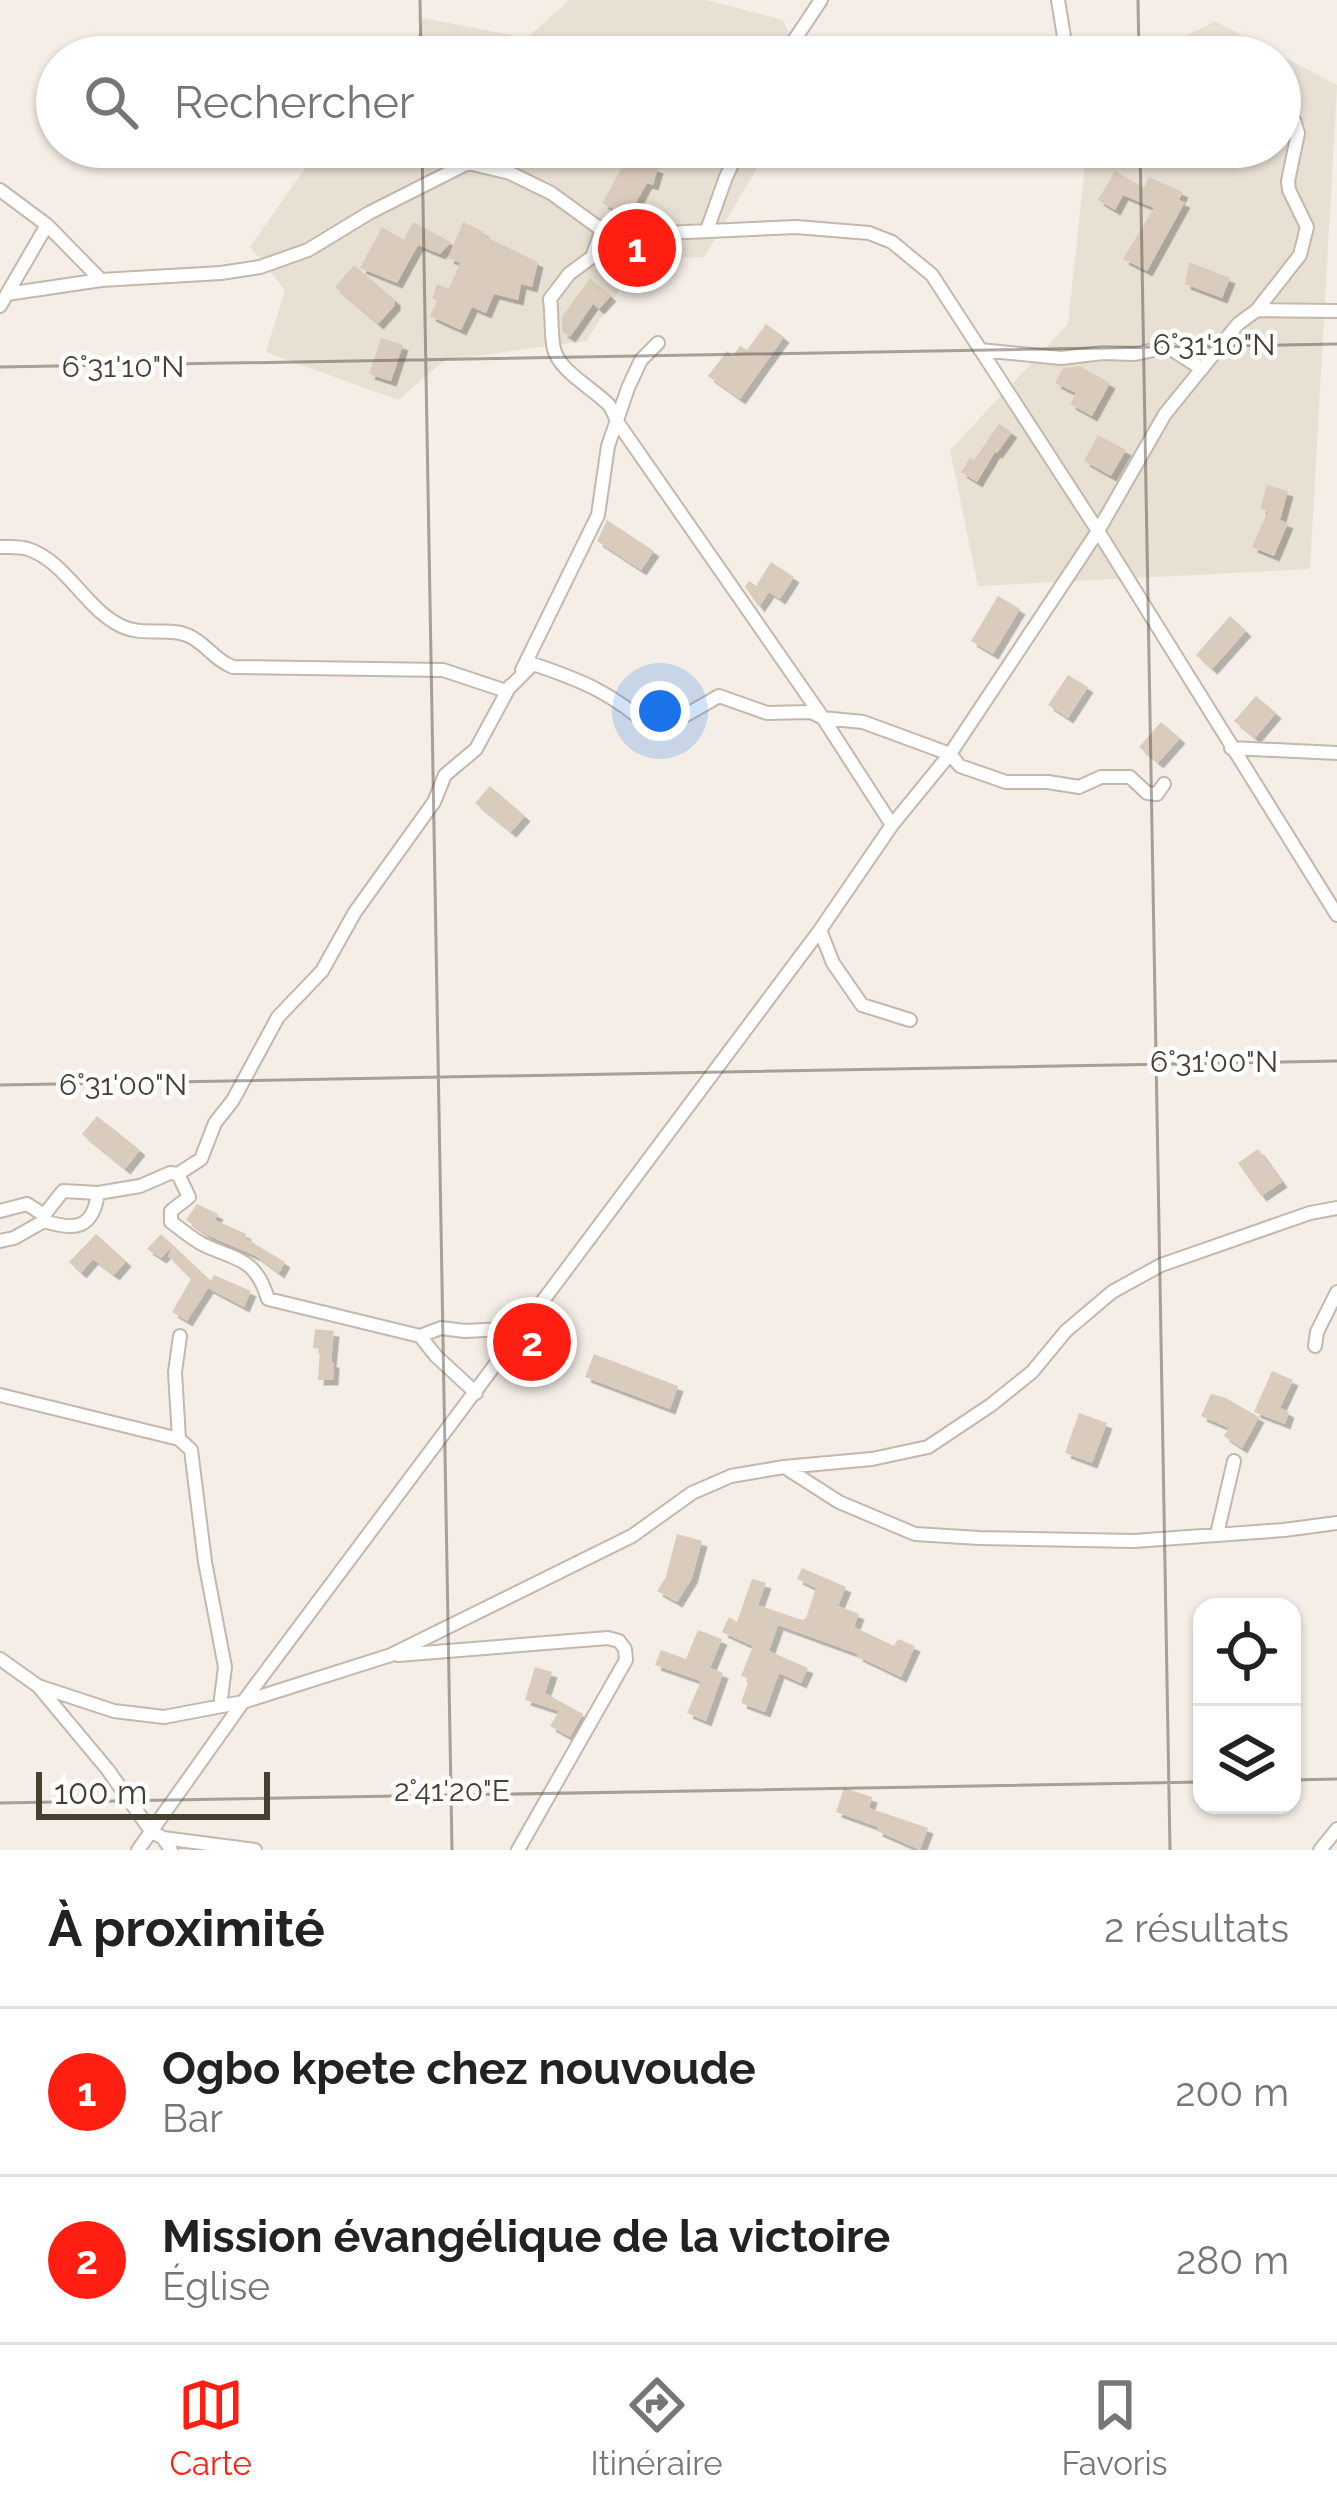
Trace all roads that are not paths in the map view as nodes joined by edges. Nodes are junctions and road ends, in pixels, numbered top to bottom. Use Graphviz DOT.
graph roads {
  1 [pos="820,0"];
  2 [pos="1058,0"];
  3 [pos="796,36"];
  4 [pos="1064,36"];
  5 [pos="458,168"];
  6 [pos="491,168"];
  7 [pos="730,168"];
  8 [pos="1291,168"];
  9 [pos="0,190"];
  10 [pos="47,225"];
  11 [pos="602,230"];
  12 [pos="707,230"];
  13 [pos="100,280"];
  14 [pos="3,300"];
  15 [pos="1258,310"];
  16 [pos="1337,310"];
  17 [pos="658,343"];
  18 [pos="980,350"];
  19 [pos="1202,369"];
  20 [pos="618,423"];
  21 [pos="1098,531"];
  22 [pos="0,547"];
  23 [pos="506,691"];
  24 [pos="824,718"];
  25 [pos="1231,748"];
  26 [pos="1337,753"];
  27 [pos="946,759"];
  28 [pos="1164,784"];
  29 [pos="892,825"];
  30 [pos="1337,915"];
  31 [pos="820,930"];
  32 [pos="910,1020"];
  33 [pos="178,1174"];
  34 [pos="98,1193"];
  35 [pos="1337,1208"];
  36 [pos="0,1211"];
  37 [pos="44,1218"];
  38 [pos="0,1241"];
  39 [pos="1337,1292"];
  40 [pos="524,1328"];
  41 [pos="180,1336"];
  42 [pos="420,1336"];
  43 [pos="1315,1346"];
  44 [pos="476,1393"];
  45 [pos="0,1394"];
  46 [pos="179,1439"];
  47 [pos="1234,1461"];
  48 [pos="784,1467"];
  49 [pos="1337,1523"];
  50 [pos="1217,1534"];
  51 [pos="391,1655"];
  52 [pos="0,1659"];
  53 [pos="38,1686"];
  54 [pos="243,1702"];
  55 [pos="220,1706"];
  56 [pos="1337,1829"];
  57 [pos="162,1840"];
  58 [pos="138,1850"];
  59 [pos="255,1850"];
  60 [pos="518,1850"];
  61 [pos="1320,1850"];
  1 -- 3 [label="street"];
  2 -- 4 [label="street"];
  5 -- 13 [label="street"];
  6 -- 11 [label="street"];
  7 -- 12 [label="street"];
  8 -- 15 [label="street"];
  9 -- 10 [label="street"];
  10 -- 13 [label="street"];
  10 -- 14 [label="street"];
  11 -- 12 [label="street"];
  11 -- 20 [label="street"];
  12 -- 18 [label="street"];
  13 -- 14 [label="street"];
  15 -- 16 [label="street"];
  15 -- 19 [label="street"];
  17 -- 20 [label="street"];
  18 -- 19 [label="street"];
  18 -- 21 [label="street"];
  19 -- 21 [label="street"];
  20 -- 23 [label="street"];
  20 -- 24 [label="street"];
  21 -- 25 [label="street"];
  21 -- 27 [label="street"];
  22 -- 23 [label="street"];
  23 -- 24 [label="street"];
  23 -- 33 [label="street"];
  24 -- 27 [label="street"];
  24 -- 29 [label="street"];
  25 -- 26 [label="street"];
  25 -- 30 [label="street"];
  27 -- 28 [label="street"];
  27 -- 29 [label="street"];
  29 -- 31 [label="street"];
  31 -- 32 [label="street"];
  31 -- 40 [label="street"];
  33 -- 34 [label="street"];
  33 -- 42 [label="street"];
  34 -- 37 [label="street"];
  34 -- 37 [label="street"];
  35 -- 48 [label="street"];
  36 -- 37 [label="street"];
  37 -- 38 [label="street"];
  39 -- 43 [label="street"];
  40 -- 42 [label="street"];
  40 -- 44 [label="street"];
  41 -- 46 [label="street"];
  42 -- 44 [label="street"];
  44 -- 54 [label="street"];
  45 -- 46 [label="street"];
  46 -- 55 [label="street"];
  47 -- 50 [label="street"];
  48 -- 50 [label="street"];
  48 -- 51 [label="street"];
  49 -- 50 [label="street"];
  51 -- 54 [label="street"];
  51 -- 60 [label="street"];
  52 -- 53 [label="street"];
  53 -- 55 [label="street"];
  53 -- 57 [label="street"];
  54 -- 55 [label="street"];
  54 -- 57 [label="street"];
  56 -- 61 [label="street"];
  57 -- 58 [label="street"];
  57 -- 59 [label="street"];
}
